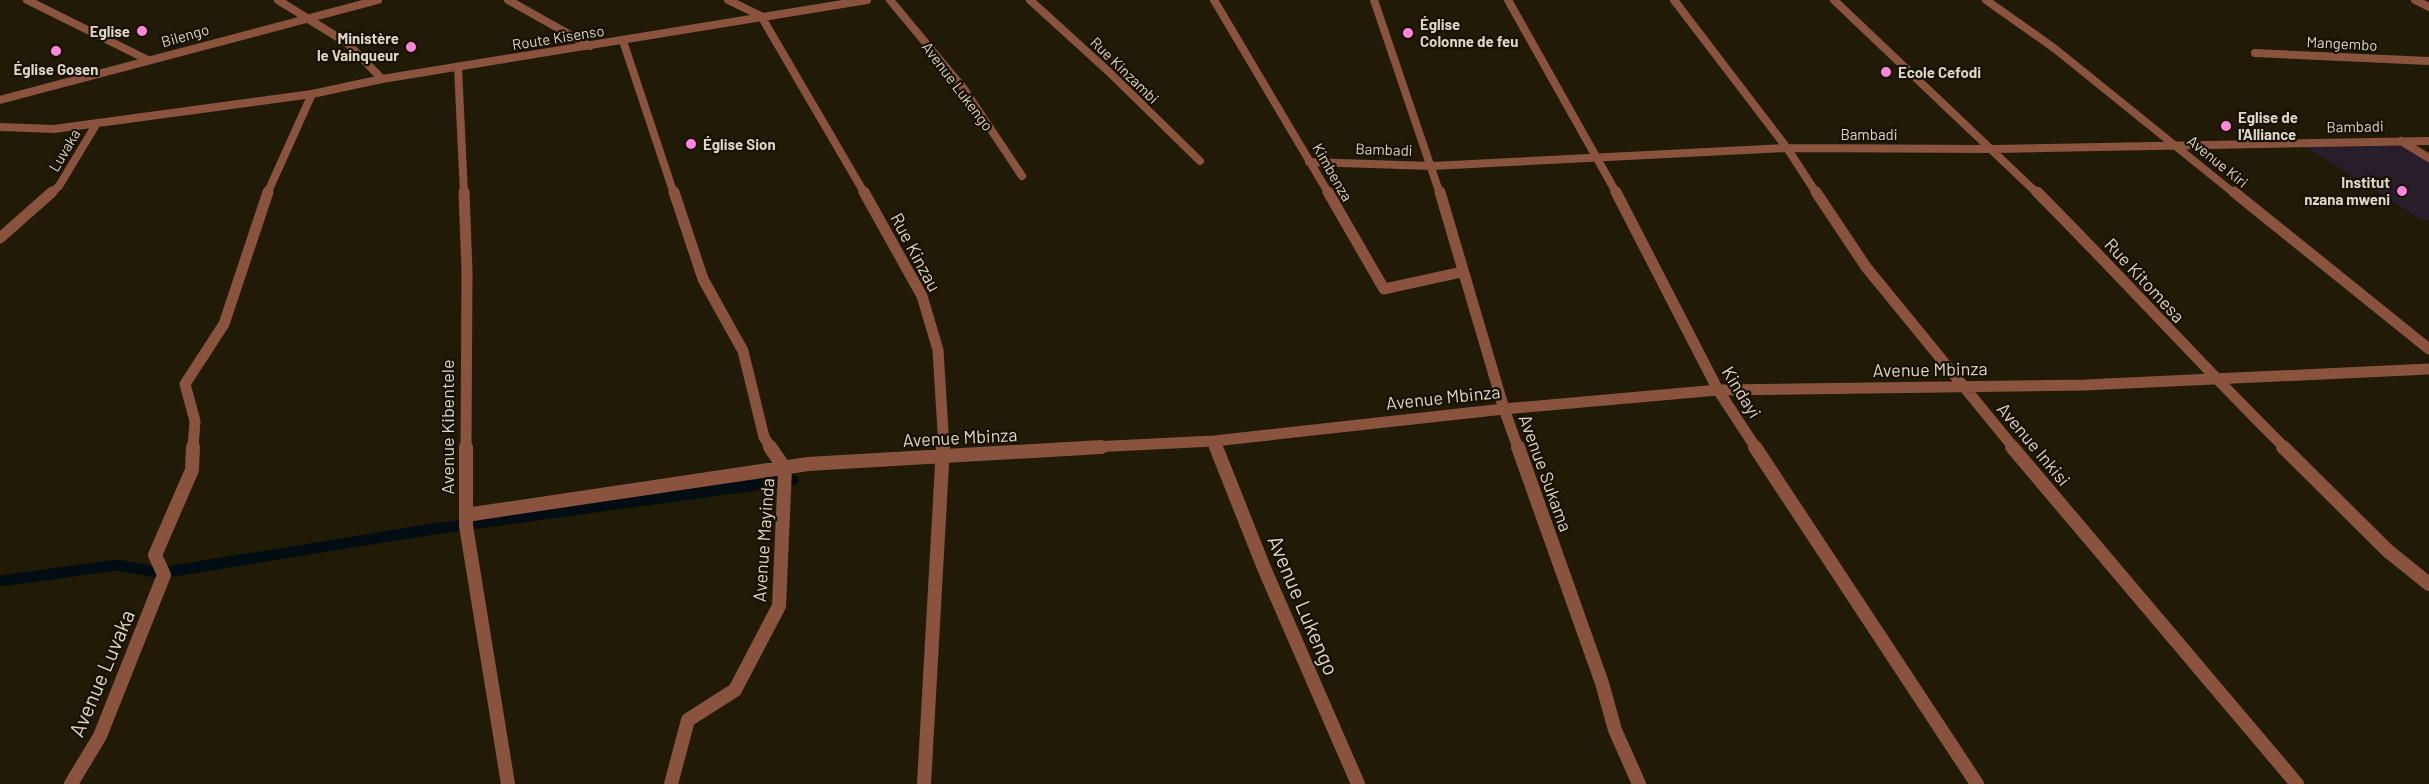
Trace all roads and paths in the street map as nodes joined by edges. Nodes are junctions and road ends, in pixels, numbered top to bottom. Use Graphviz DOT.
graph roads {
  1 [pos="27,0"];
  2 [pos="278,0"];
  3 [pos="378,0"];
  4 [pos="508,0"];
  5 [pos="728,0"];
  6 [pos="867,0"];
  7 [pos="890,0"];
  8 [pos="1030,0"];
  9 [pos="1214,0"];
  10 [pos="1374,0"];
  11 [pos="1508,0"];
  12 [pos="1674,0"];
  13 [pos="1834,0"];
  14 [pos="1986,0"];
  15 [pos="2415,0"];
  16 [pos="854,1"];
  17 [pos="2429,7"];
  18 [pos="307,16"];
  19 [pos="760,16"];
  20 [pos="623,41"];
  21 [pos="590,46"];
  22 [pos="2255,53"];
  23 [pos="148,60"];
  24 [pos="2429,61"];
  25 [pos="458,67"];
  26 [pos="382,79"];
  27 [pos="312,94"];
  28 [pos="0,100"];
  29 [pos="97,123"];
  30 [pos="0,127"];
  31 [pos="2400,141"];
  32 [pos="2429,141"];
  33 [pos="2175,145"];
  34 [pos="1786,148"];
  35 [pos="1993,150"];
  36 [pos="1598,158"];
  37 [pos="2429,158"];
  38 [pos="1200,162"];
  39 [pos="1310,162"];
  40 [pos="1432,166"];
  41 [pos="1022,176"];
  42 [pos="0,238"];
  43 [pos="1462,272"];
  44 [pos="2429,349"];
  45 [pos="2429,369"];
  46 [pos="2214,378"];
  47 [pos="1962,387"];
  48 [pos="1718,390"];
  49 [pos="1504,408"];
  50 [pos="1214,441"];
  51 [pos="944,456"];
  52 [pos="785,469"];
  53 [pos="466,512"];
  54 [pos="2429,584"];
  55 [pos="71,784"];
  56 [pos="508,784"];
  57 [pos="671,784"];
  58 [pos="924,784"];
  59 [pos="1358,784"];
  60 [pos="1639,784"];
  61 [pos="1977,784"];
  62 [pos="2297,784"];
  1 -- 23 [label="street"];
  2 -- 18 [label="street"];
  3 -- 18 [label="street, Bilengo"];
  4 -- 21 [label="street"];
  5 -- 19 [label="street"];
  6 -- 16 [label="street, Route Kisenso"];
  7 -- 41 [label="street, Avenue Lukengo"];
  8 -- 38 [label="street, Rue Kinzambi"];
  9 -- 39 [label="street, Kimbenza"];
  10 -- 40 [label="street, Avenue Sukama"];
  11 -- 36 [label="street, Kindayi"];
  12 -- 34 [label="street, Avenue Inkisi"];
  13 -- 35 [label="street, Rue Kitomesa"];
  14 -- 33 [label="street, Avenue Kiri"];
  15 -- 17 [label="street"];
  16 -- 19 [label="street, Route Kisenso"];
  18 -- 23 [label="street, Bilengo"];
  18 -- 26 [label="street"];
  19 -- 20 [label="street, Route Kisenso"];
  19 -- 51 [label="street, Rue Kinzau"];
  20 -- 21 [label="street, Route Kisenso"];
  20 -- 52 [label="street, Avenue Mayinda"];
  21 -- 25 [label="street, Route Kisenso"];
  22 -- 24 [label="street, Mangembo"];
  23 -- 28 [label="street, Bilengo"];
  25 -- 26 [label="street, Route Kisenso"];
  25 -- 53 [label="street, Avenue Kibentele"];
  26 -- 27 [label="street, Route Kisenso"];
  27 -- 29 [label="street, Route Kisenso"];
  27 -- 55 [label="street, Avenue Luvaka"];
  29 -- 30 [label="street, Route Kisenso"];
  29 -- 42 [label="street, Luvaka"];
  31 -- 32 [label="street, Bambadi"];
  31 -- 33 [label="street, Bambadi"];
  31 -- 37 [label="street"];
  33 -- 35 [label="street, Bambadi"];
  33 -- 44 [label="street, Avenue Kiri"];
  34 -- 35 [label="street, Bambadi"];
  34 -- 36 [label="street, Bambadi"];
  34 -- 47 [label="street, Avenue Inkisi"];
  35 -- 46 [label="street, Rue Kitomesa"];
  36 -- 40 [label="street, Bambadi"];
  36 -- 48 [label="street, Kindayi"];
  39 -- 40 [label="street, Bambadi"];
  39 -- 43 [label="street, Kimbenza"];
  40 -- 43 [label="street, Avenue Sukama"];
  43 -- 49 [label="street, Avenue Sukama"];
  45 -- 46 [label="street, Avenue Mbinza"];
  46 -- 47 [label="street, Avenue Mbinza"];
  46 -- 54 [label="street, Rue Kitomesa"];
  47 -- 48 [label="street, Avenue Mbinza"];
  47 -- 62 [label="street, Avenue Inkisi"];
  48 -- 49 [label="street, Avenue Mbinza"];
  48 -- 61 [label="street, Kindayi"];
  49 -- 50 [label="street, Avenue Mbinza"];
  49 -- 60 [label="street, Avenue Sukama"];
  50 -- 51 [label="street, Avenue Mbinza"];
  50 -- 59 [label="street, Avenue Lukengo"];
  51 -- 52 [label="street, Avenue Mbinza"];
  51 -- 58 [label="street, Rue Kinzau"];
  52 -- 53 [label="street, Avenue Mbinza"];
  52 -- 57 [label="street, Avenue Mayinda"];
  53 -- 56 [label="street, Avenue Kibentele"];
}
